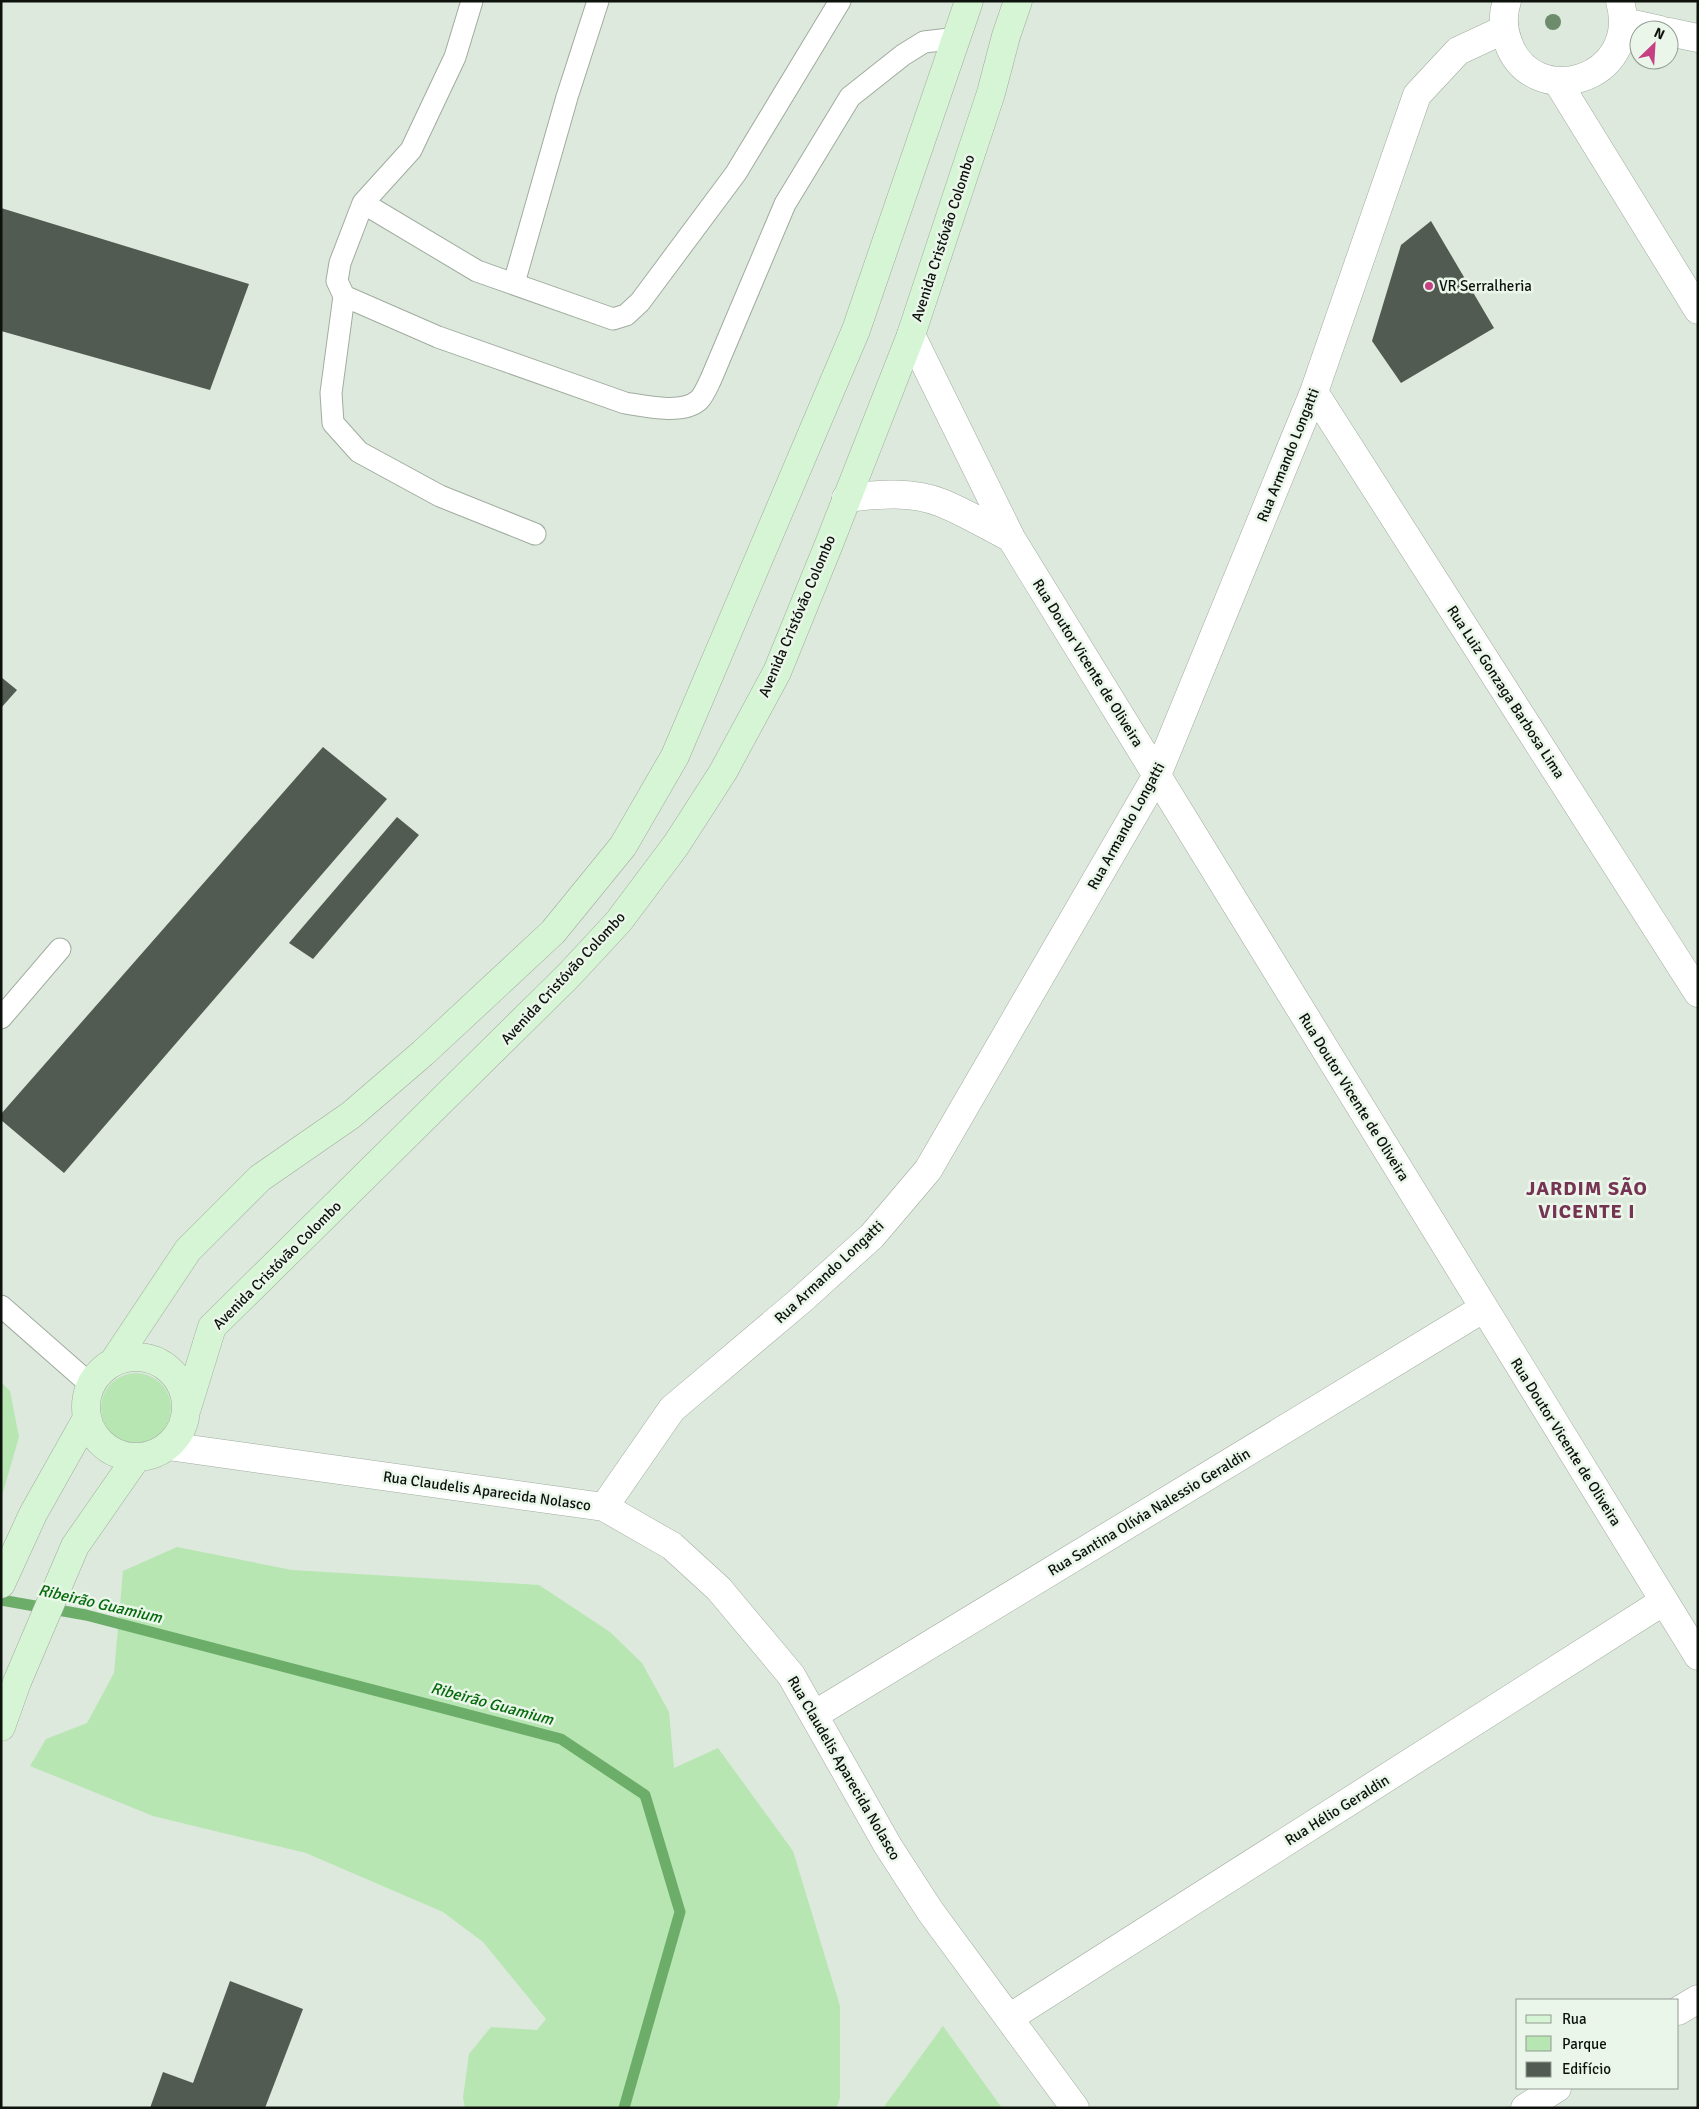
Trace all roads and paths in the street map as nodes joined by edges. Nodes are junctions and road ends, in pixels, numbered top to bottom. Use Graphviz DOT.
graph roads {
  1 [pos="472,1"];
  2 [pos="598,1"];
  3 [pos="840,1"];
  4 [pos="969,1"];
  5 [pos="1018,1"];
  6 [pos="1507,1"];
  7 [pos="1622,12"];
  8 [pos="1639,20"];
  9 [pos="1503,30"];
  10 [pos="1679,34"];
  11 [pos="958,38"];
  12 [pos="1698,38"];
  13 [pos="1557,81"];
  14 [pos="363,204"];
  15 [pos="514,283"];
  16 [pos="344,296"];
  17 [pos="1698,310"];
  18 [pos="911,335"];
  19 [pos="1314,392"];
  20 [pos="846,498"];
  21 [pos="535,534"];
  22 [pos="1011,538"];
  23 [pos="1157,776"];
  24 [pos="60,949"];
  25 [pos="1698,993"];
  26 [pos="1,1018"];
  27 [pos="1,1306"];
  28 [pos="1484,1308"];
  29 [pos="114,1361"];
  30 [pos="91,1385"];
  31 [pos="187,1408"];
  32 [pos="87,1418"];
  33 [pos="168,1446"];
  34 [pos="137,1457"];
  35 [pos="604,1507"];
  36 [pos="1,1584"];
  37 [pos="1664,1602"];
  38 [pos="1698,1656"];
  39 [pos="814,1715"];
  40 [pos="1,1728"];
  41 [pos="1698,1999"];
  42 [pos="1679,2011"];
  43 [pos="1009,2018"];
  44 [pos="1555,2089"];
  45 [pos="1075,2108"];
  46 [pos="1525,2108"];
  1 -- 14 [label="lane"];
  2 -- 15 [label="lane"];
  3 -- 15 [label="lane"];
  4 -- 11 [label="main road"];
  5 -- 18 [label="main road, Avenida Cristóvão Colombo"];
  6 -- 9 [label="street"];
  7 -- 8 [label="street"];
  7 -- 13 [label="street"];
  9 -- 13 [label="street"];
  9 -- 19 [label="street, Rua Armando Longatti"];
  10 -- 12 [label="street"];
  11 -- 16 [label="lane"];
  11 -- 29 [label="main road"];
  13 -- 17 [label="street"];
  14 -- 15 [label="lane"];
  14 -- 16 [label="lane"];
  16 -- 21 [label="lane"];
  18 -- 20 [label="main road, Avenida Cristóvão Colombo"];
  18 -- 22 [label="street, Rua Doutor Vicente de Oliveira"];
  19 -- 23 [label="street, Rua Armando Longatti"];
  19 -- 25 [label="street, Rua Luiz Gonzaga Barbosa Lima"];
  20 -- 22 [label="street"];
  20 -- 31 [label="main road, Avenida Cristóvão Colombo"];
  22 -- 23 [label="street, Rua Doutor Vicente de Oliveira"];
  23 -- 28 [label="street, Rua Doutor Vicente de Oliveira"];
  23 -- 35 [label="street, Rua Armando Longatti"];
  24 -- 26 [label="lane"];
  27 -- 30 [label="lane"];
  28 -- 37 [label="street, Rua Doutor Vicente de Oliveira"];
  28 -- 39 [label="street, Rua Santina Olívia Nalessio Geraldin"];
  29 -- 30 [label="main road"];
  29 -- 31 [label="main road"];
  30 -- 32 [label="main road"];
  31 -- 33 [label="main road"];
  32 -- 34 [label="main road"];
  32 -- 36 [label="main road"];
  33 -- 34 [label="main road"];
  33 -- 35 [label="street, Rua Claudelis Aparecida Nolasco"];
  34 -- 40 [label="main road"];
  35 -- 39 [label="street, Rua Claudelis Aparecida Nolasco"];
  37 -- 38 [label="street, Rua Doutor Vicente de Oliveira"];
  37 -- 43 [label="street, Rua Hélio Geraldin"];
  39 -- 43 [label="street, Rua Claudelis Aparecida Nolasco"];
  41 -- 42 [label="street"];
  43 -- 45 [label="street, Rua Claudelis Aparecida Nolasco"];
  44 -- 46 [label="street"];
}
